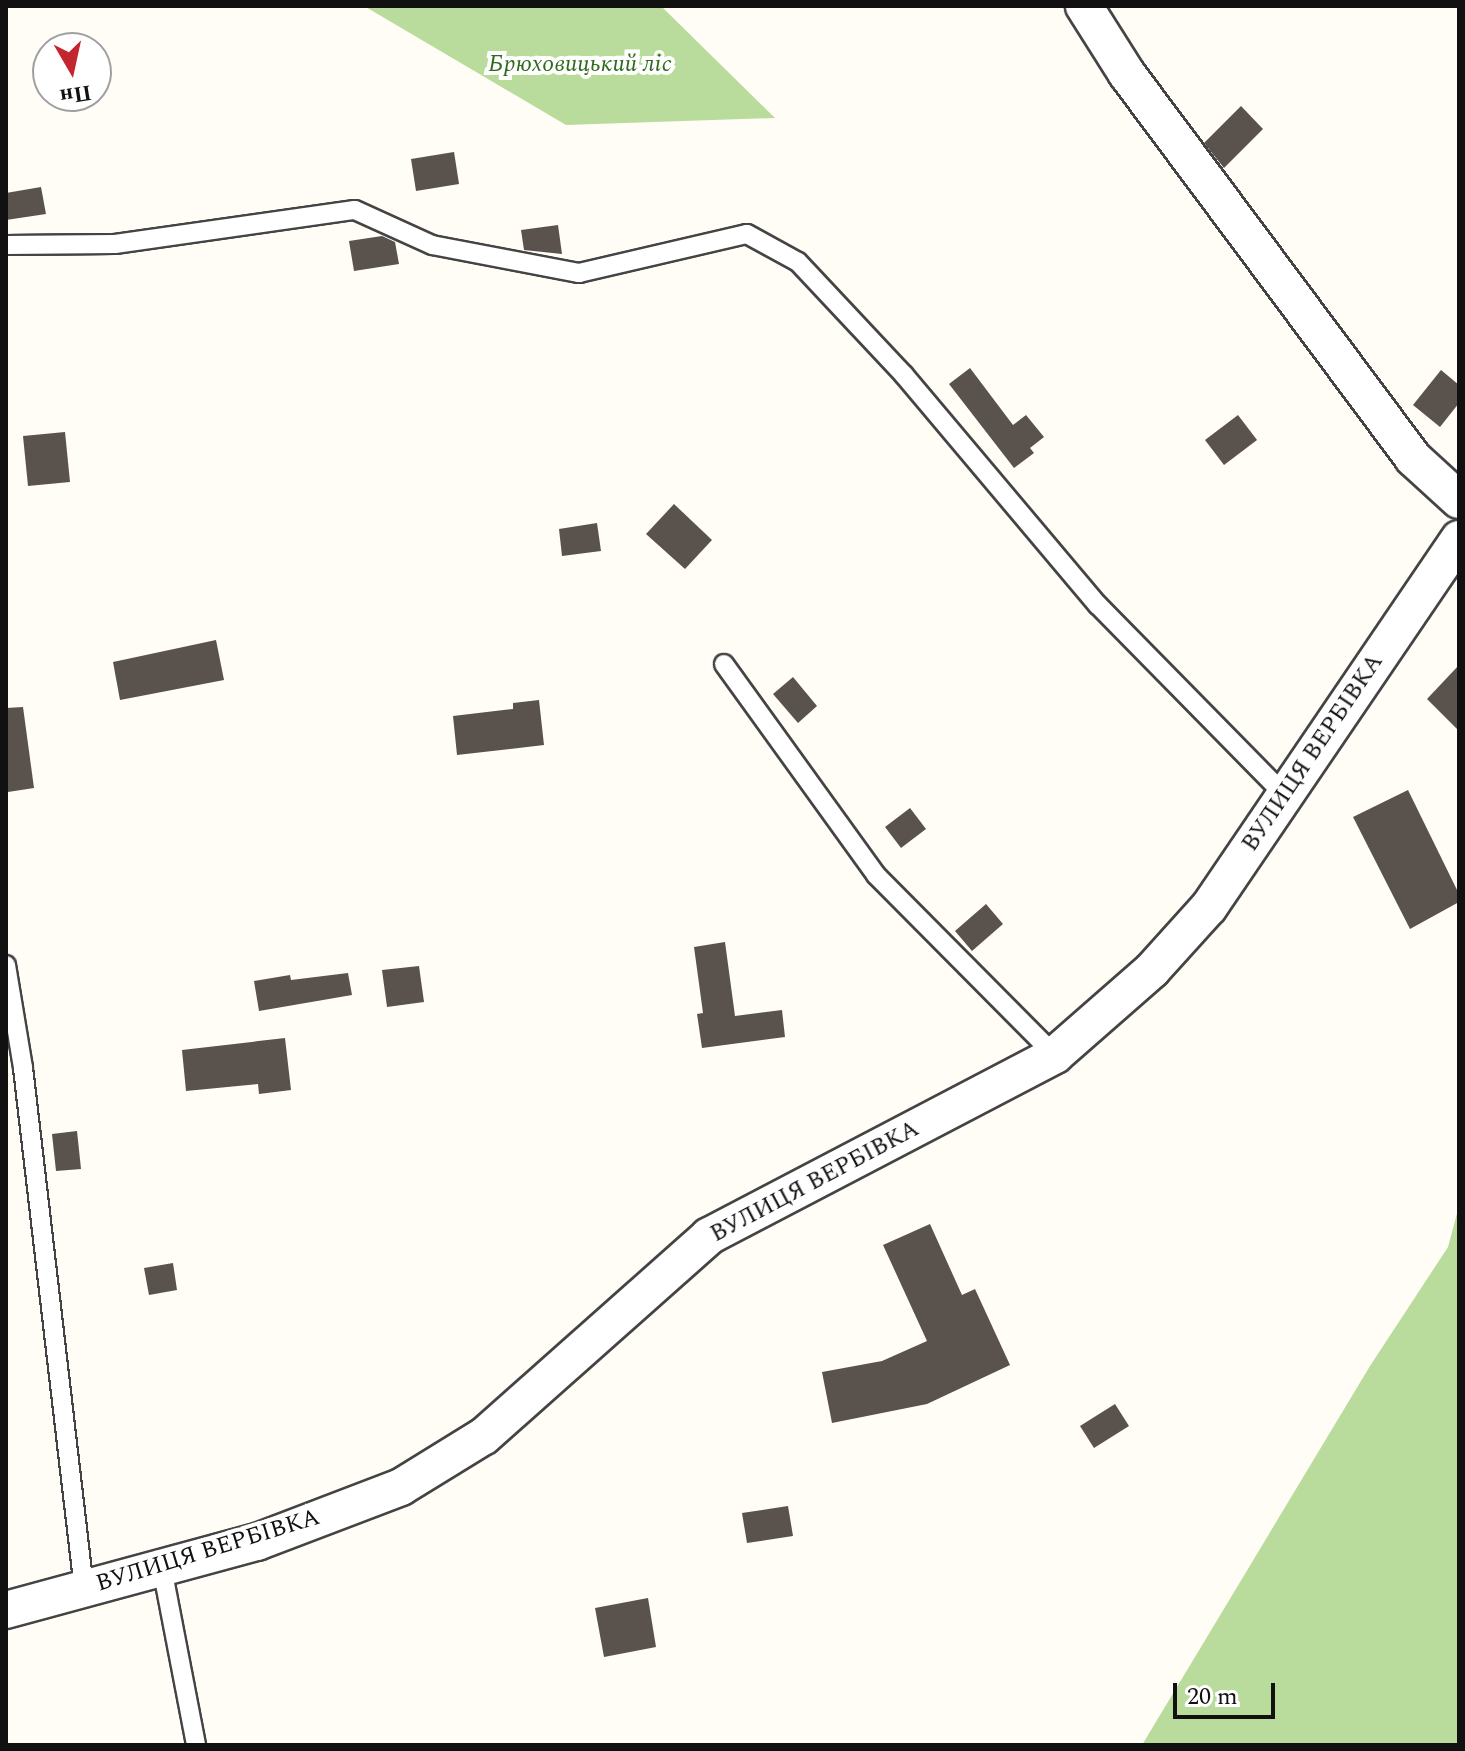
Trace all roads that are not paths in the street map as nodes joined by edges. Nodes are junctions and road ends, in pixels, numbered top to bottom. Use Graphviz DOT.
graph roads {
  1 [pos="1084,6"];
  2 [pos="6,245"];
  3 [pos="1459,500"];
  4 [pos="1459,539"];
  5 [pos="724,664"];
  6 [pos="1285,795"];
  7 [pos="6,965"];
  8 [pos="1055,1055"];
  9 [pos="162,1568"];
  10 [pos="84,1589"];
  11 [pos="6,1610"];
  12 [pos="196,1745"];
  1 -- 3 [label="street"];
  2 -- 6 [label="lane"];
  4 -- 6 [label="street, ВУЛИЦЯ ВЕРБІВКА"];
  5 -- 8 [label="lane"];
  6 -- 8 [label="street, ВУЛИЦЯ ВЕРБІВКА"];
  7 -- 10 [label="lane"];
  8 -- 9 [label="street, ВУЛИЦЯ ВЕРБІВКА"];
  9 -- 10 [label="street, ВУЛИЦЯ ВЕРБІВКА"];
  9 -- 12 [label="lane"];
  10 -- 11 [label="street, ВУЛИЦЯ ВЕРБІВКА"];
}
